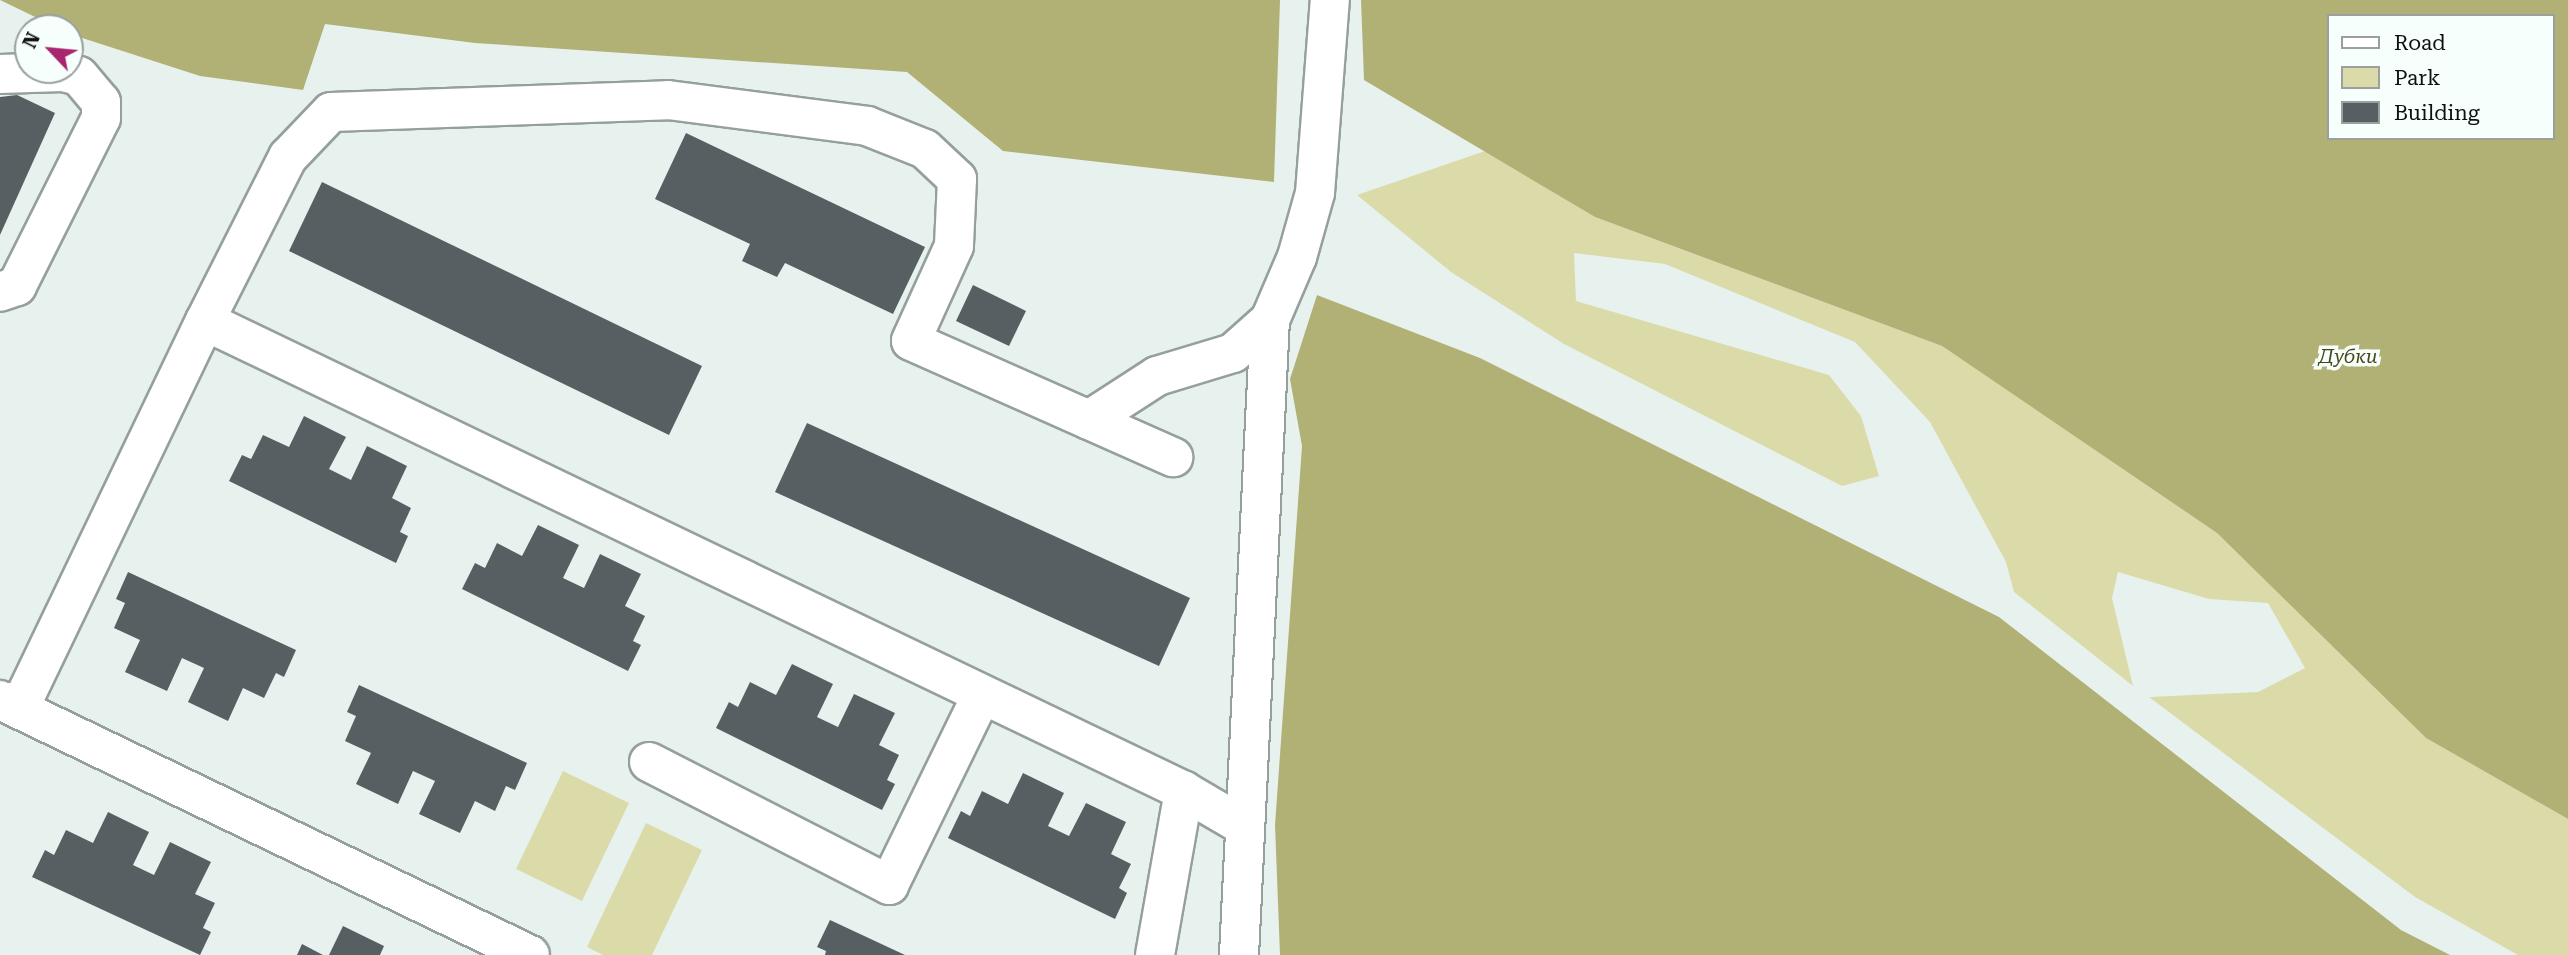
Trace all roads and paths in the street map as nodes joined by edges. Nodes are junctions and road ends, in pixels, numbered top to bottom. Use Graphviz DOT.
graph roads {
  1 [pos="1331,0"];
  2 [pos="0,74"];
  3 [pos="0,292"];
  4 [pos="1270,320"];
  5 [pos="205,321"];
  6 [pos="1089,420"];
  7 [pos="1173,457"];
  8 [pos="982,694"];
  9 [pos="9,705"];
  10 [pos="649,762"];
  11 [pos="1184,791"];
  12 [pos="1244,826"];
  13 [pos="530,955"];
  14 [pos="1155,955"];
  15 [pos="1239,955"];
  1 -- 4 [label="lane"];
  2 -- 3 [label="lane"];
  4 -- 6 [label="lane"];
  4 -- 12 [label="lane"];
  5 -- 6 [label="lane"];
  5 -- 8 [label="lane"];
  5 -- 9 [label="lane"];
  6 -- 7 [label="lane"];
  8 -- 10 [label="lane"];
  8 -- 11 [label="lane"];
  9 -- 13 [label="lane"];
  11 -- 12 [label="lane"];
  11 -- 14 [label="lane"];
  12 -- 15 [label="lane"];
}
